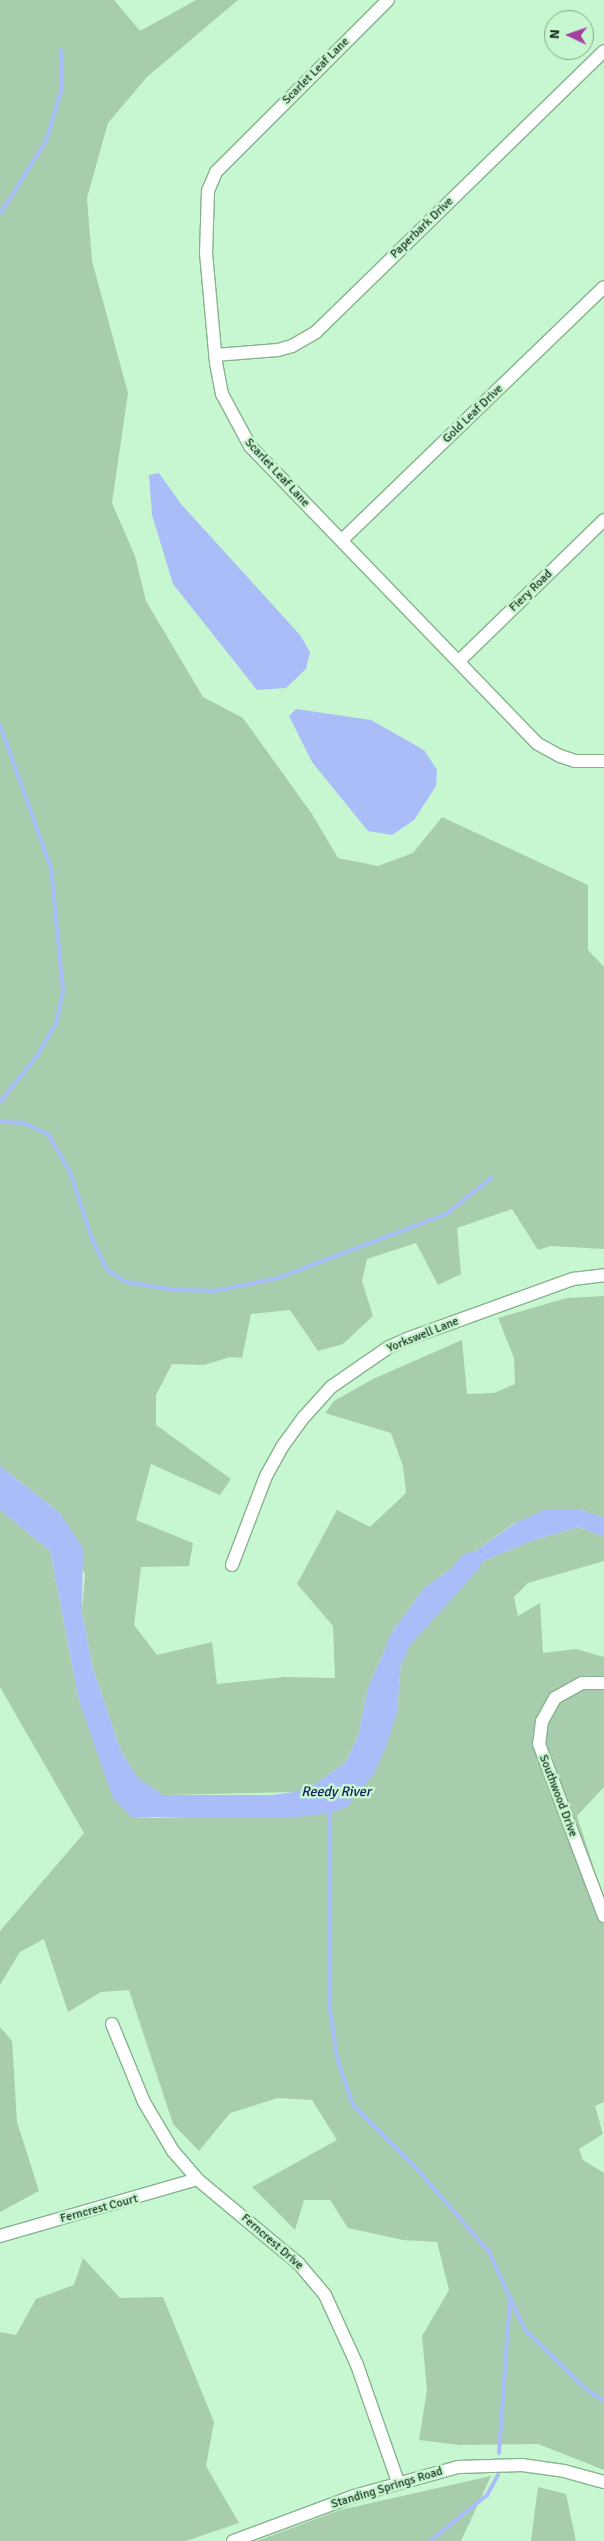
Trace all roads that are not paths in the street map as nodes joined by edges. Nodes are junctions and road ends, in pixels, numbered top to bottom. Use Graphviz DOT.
graph roads {
  1 [pos="388,0"];
  2 [pos="604,51"];
  3 [pos="604,287"];
  4 [pos="215,355"];
  5 [pos="604,520"];
  6 [pos="342,540"];
  7 [pos="458,662"];
  8 [pos="604,761"];
  9 [pos="604,1275"];
  10 [pos="232,1564"];
  11 [pos="604,1683"];
  12 [pos="604,1916"];
  13 [pos="112,2024"];
  14 [pos="197,2179"];
  15 [pos="0,2236"];
  16 [pos="398,2482"];
  17 [pos="604,2482"];
  18 [pos="233,2541"];
  1 -- 4 [label="street, Scarlet Leaf Lane"];
  2 -- 4 [label="street, Paperbark Drive"];
  3 -- 6 [label="street, Gold Leaf Drive"];
  4 -- 6 [label="street, Scarlet Leaf Lane"];
  5 -- 7 [label="street, Fiery Road"];
  6 -- 7 [label="street, Scarlet Leaf Lane"];
  7 -- 8 [label="street, Scarlet Leaf Lane"];
  9 -- 10 [label="street, Yorkswell Lane"];
  11 -- 12 [label="street, Southwood Drive"];
  13 -- 14 [label="street, Ferncrest Drive"];
  14 -- 15 [label="street, Ferncrest Court"];
  14 -- 16 [label="street, Ferncrest Drive"];
  16 -- 17 [label="street, Standing Springs Road"];
  16 -- 18 [label="street, Standing Springs Road"];
}
